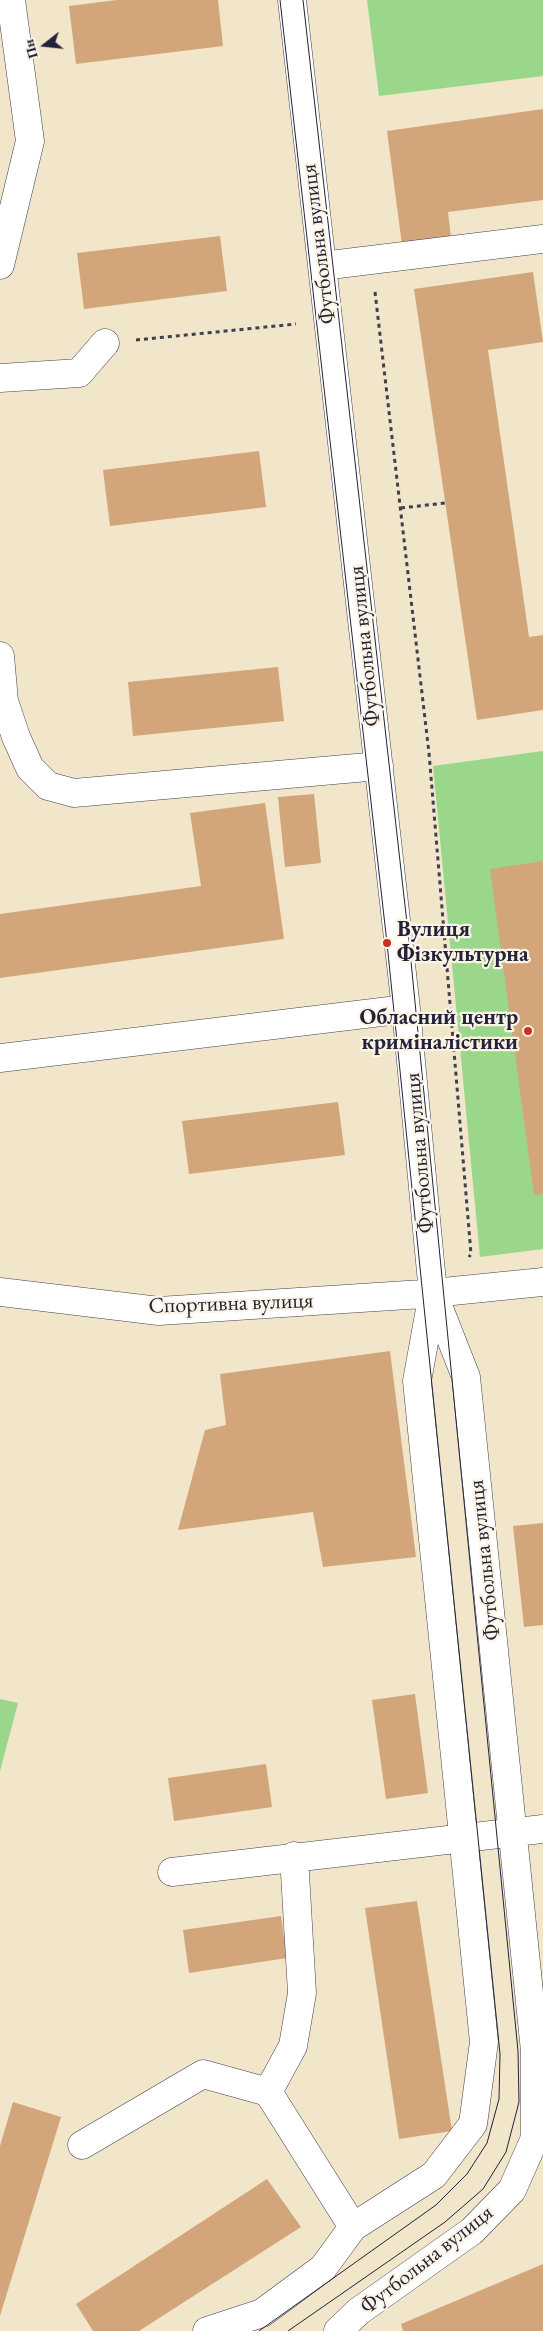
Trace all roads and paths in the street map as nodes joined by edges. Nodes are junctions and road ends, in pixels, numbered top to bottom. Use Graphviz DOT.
graph roads {
  1 [pos="11,0"];
  2 [pos="292,0"];
  3 [pos="543,240"];
  4 [pos="371,261"];
  5 [pos="0,265"];
  6 [pos="322,266"];
  7 [pos="328,321"];
  8 [pos="106,343"];
  9 [pos="0,378"];
  10 [pos="445,503"];
  11 [pos="401,508"];
  12 [pos="0,656"];
  13 [pos="379,766"];
  14 [pos="406,1009"];
  15 [pos="0,1058"];
  16 [pos="543,1282"];
  17 [pos="0,1292"];
  18 [pos="434,1293"];
  19 [pos="543,1829"];
  20 [pos="513,1833"];
  21 [pos="463,1837"];
  22 [pos="294,1856"];
  23 [pos="172,1872"];
  24 [pos="268,2092"];
  25 [pos="82,2145"];
  26 [pos="353,2227"];
  27 [pos="207,2331"];
  28 [pos="338,2331"];
  1 -- 5 [label="street"];
  2 -- 6 [label="street, Футбольна вулиця"];
  3 -- 4 [label="street"];
  4 -- 6 [label="street"];
  4 -- 11 [label="path"];
  6 -- 7 [label="street, Футбольна вулиця"];
  7 -- 8 [label="path"];
  7 -- 13 [label="street, Футбольна вулиця"];
  8 -- 9 [label="street"];
  10 -- 11 [label="path"];
  11 -- 18 [label="path"];
  12 -- 13 [label="street"];
  13 -- 14 [label="street, Футбольна вулиця"];
  14 -- 15 [label="street"];
  14 -- 18 [label="street, Футбольна вулиця"];
  16 -- 18 [label="street, Спортивна вулиця"];
  17 -- 18 [label="street, Спортивна вулиця"];
  18 -- 20 [label="street, Футбольна вулиця"];
  18 -- 21 [label="street, Футбольна вулиця"];
  19 -- 20 [label="street"];
  20 -- 21 [label="street"];
  20 -- 28 [label="street, Футбольна вулиця"];
  21 -- 22 [label="street"];
  21 -- 26 [label="street, Футбольна вулиця"];
  22 -- 23 [label="street"];
  22 -- 24 [label="street"];
  24 -- 25 [label="street"];
  24 -- 26 [label="street"];
  26 -- 27 [label="street, Футбольна вулиця"];
}
